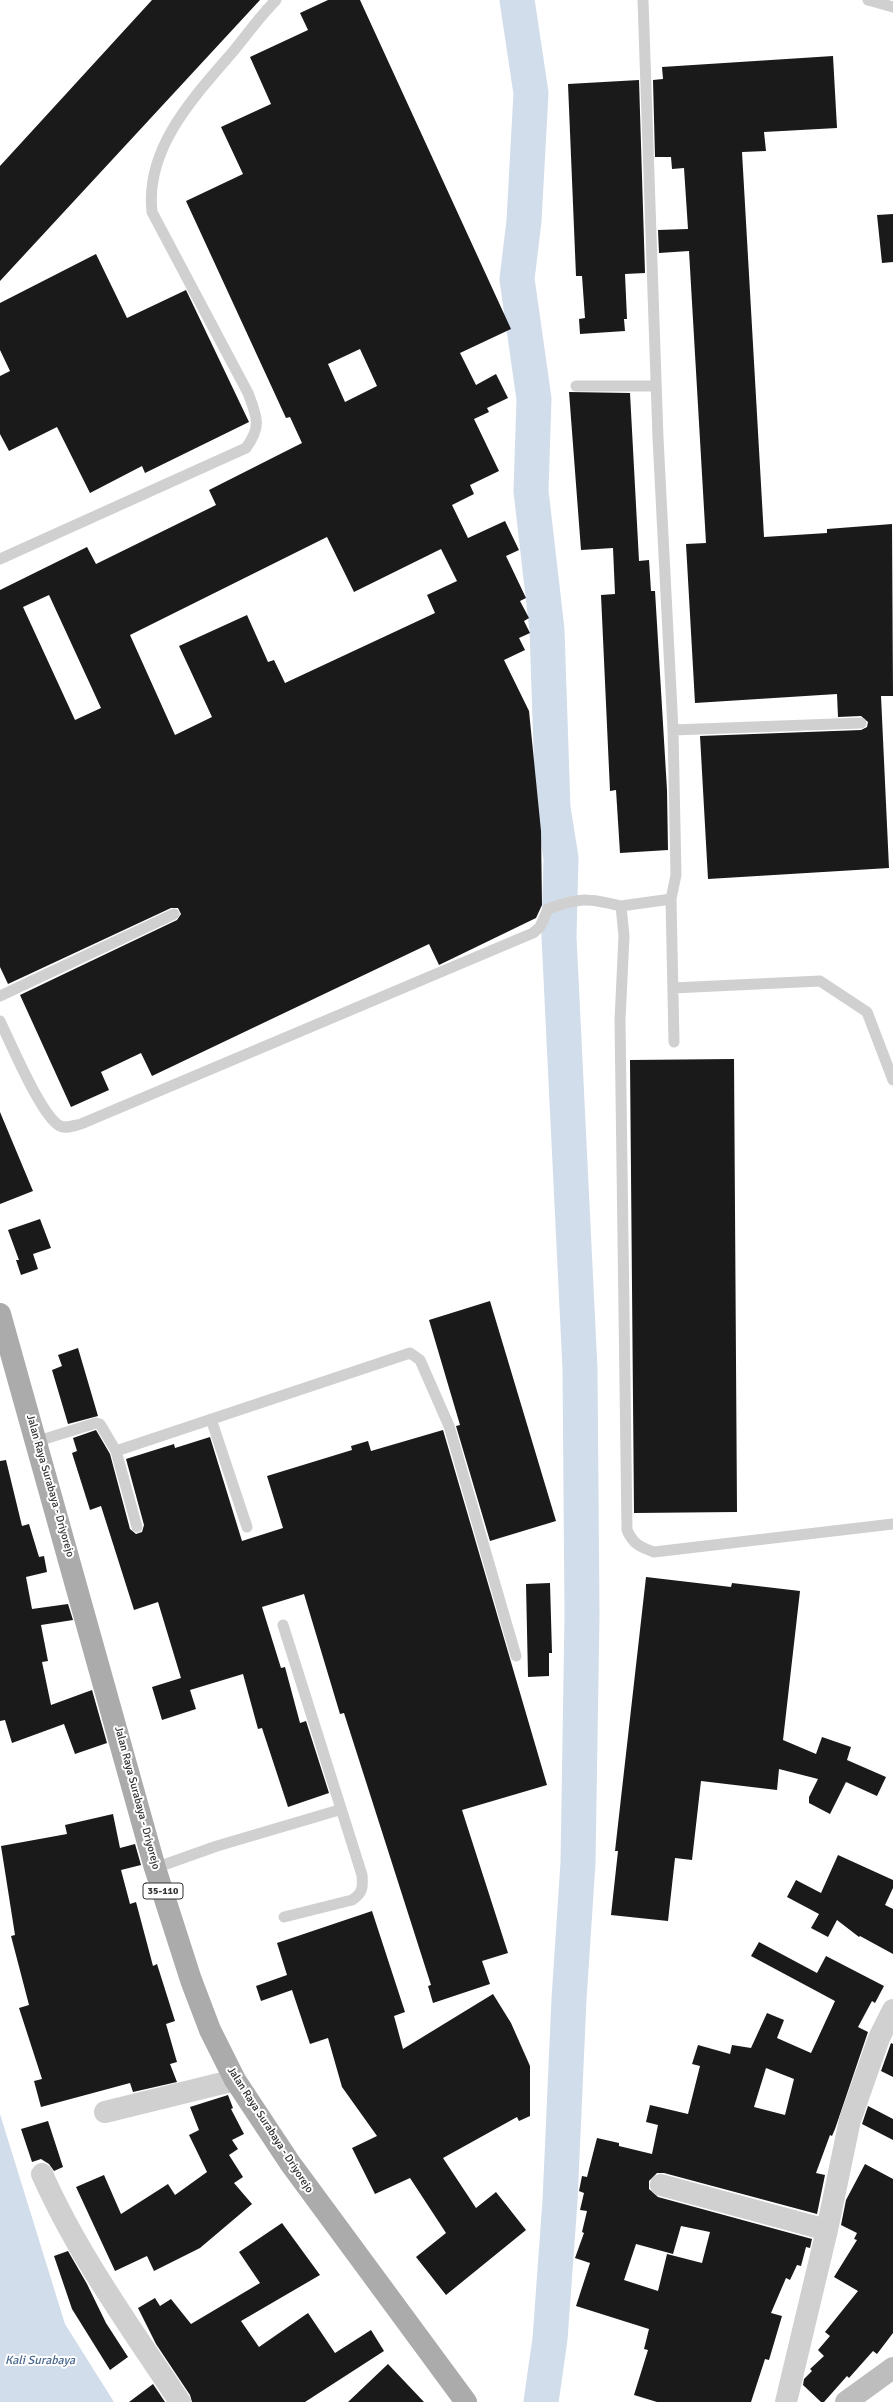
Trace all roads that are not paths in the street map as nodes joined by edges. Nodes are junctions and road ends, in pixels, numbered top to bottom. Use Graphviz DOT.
graph roads {
  1 [pos="276,0"];
  2 [pos="643,0"];
  3 [pos="868,0"];
  4 [pos="893,7"];
  5 [pos="576,386"];
  6 [pos="656,386"];
  7 [pos="0,559"];
  8 [pos="861,723"];
  9 [pos="673,730"];
  10 [pos="671,900"];
  11 [pos="620,906"];
  12 [pos="174,914"];
  13 [pos="673,988"];
  14 [pos="0,996"];
  15 [pos="0,1021"];
  16 [pos="674,1042"];
  17 [pos="893,1080"];
  18 [pos="0,1314"];
  19 [pos="211,1419"];
  20 [pos="38,1441"];
  21 [pos="116,1451"];
  22 [pos="893,1524"];
  23 [pos="137,1527"];
  24 [pos="246,1527"];
  25 [pos="283,1625"];
  26 [pos="516,1656"];
  27 [pos="339,1810"];
  28 [pos="155,1868"];
  29 [pos="284,1917"];
  30 [pos="893,2010"];
  31 [pos="235,2080"];
  32 [pos="104,2112"];
  33 [pos="42,2174"];
  34 [pos="661,2185"];
  35 [pos="827,2230"];
  36 [pos="893,2368"];
  37 [pos="180,2402"];
  38 [pos="466,2402"];
  39 [pos="786,2402"];
  40 [pos="846,2402"];
  1 -- 7 [label="lane"];
  2 -- 6 [label="lane"];
  3 -- 4 [label="lane"];
  5 -- 6 [label="lane"];
  6 -- 9 [label="lane"];
  8 -- 9 [label="lane"];
  9 -- 10 [label="lane"];
  10 -- 11 [label="lane"];
  10 -- 13 [label="lane"];
  11 -- 15 [label="lane"];
  11 -- 22 [label="lane"];
  12 -- 14 [label="lane"];
  13 -- 16 [label="lane"];
  13 -- 17 [label="lane"];
  18 -- 20 [label="main road, Jalan Raya Surabaya - Driyorejo / 35-110"];
  19 -- 21 [label="lane"];
  19 -- 24 [label="lane"];
  19 -- 26 [label="lane"];
  20 -- 21 [label="lane"];
  20 -- 28 [label="main road, Jalan Raya Surabaya - Driyorejo / 35-110"];
  21 -- 23 [label="lane"];
  25 -- 27 [label="lane"];
  27 -- 28 [label="lane"];
  27 -- 29 [label="lane"];
  28 -- 31 [label="main road, Jalan Raya Surabaya - Driyorejo / 35-110"];
  30 -- 35 [label="street"];
  31 -- 32 [label="street"];
  31 -- 38 [label="main road, Jalan Raya Surabaya - Driyorejo / 35-110"];
  33 -- 37 [label="street"];
  34 -- 35 [label="street"];
  35 -- 39 [label="street"];
  36 -- 40 [label="main road"];
}
